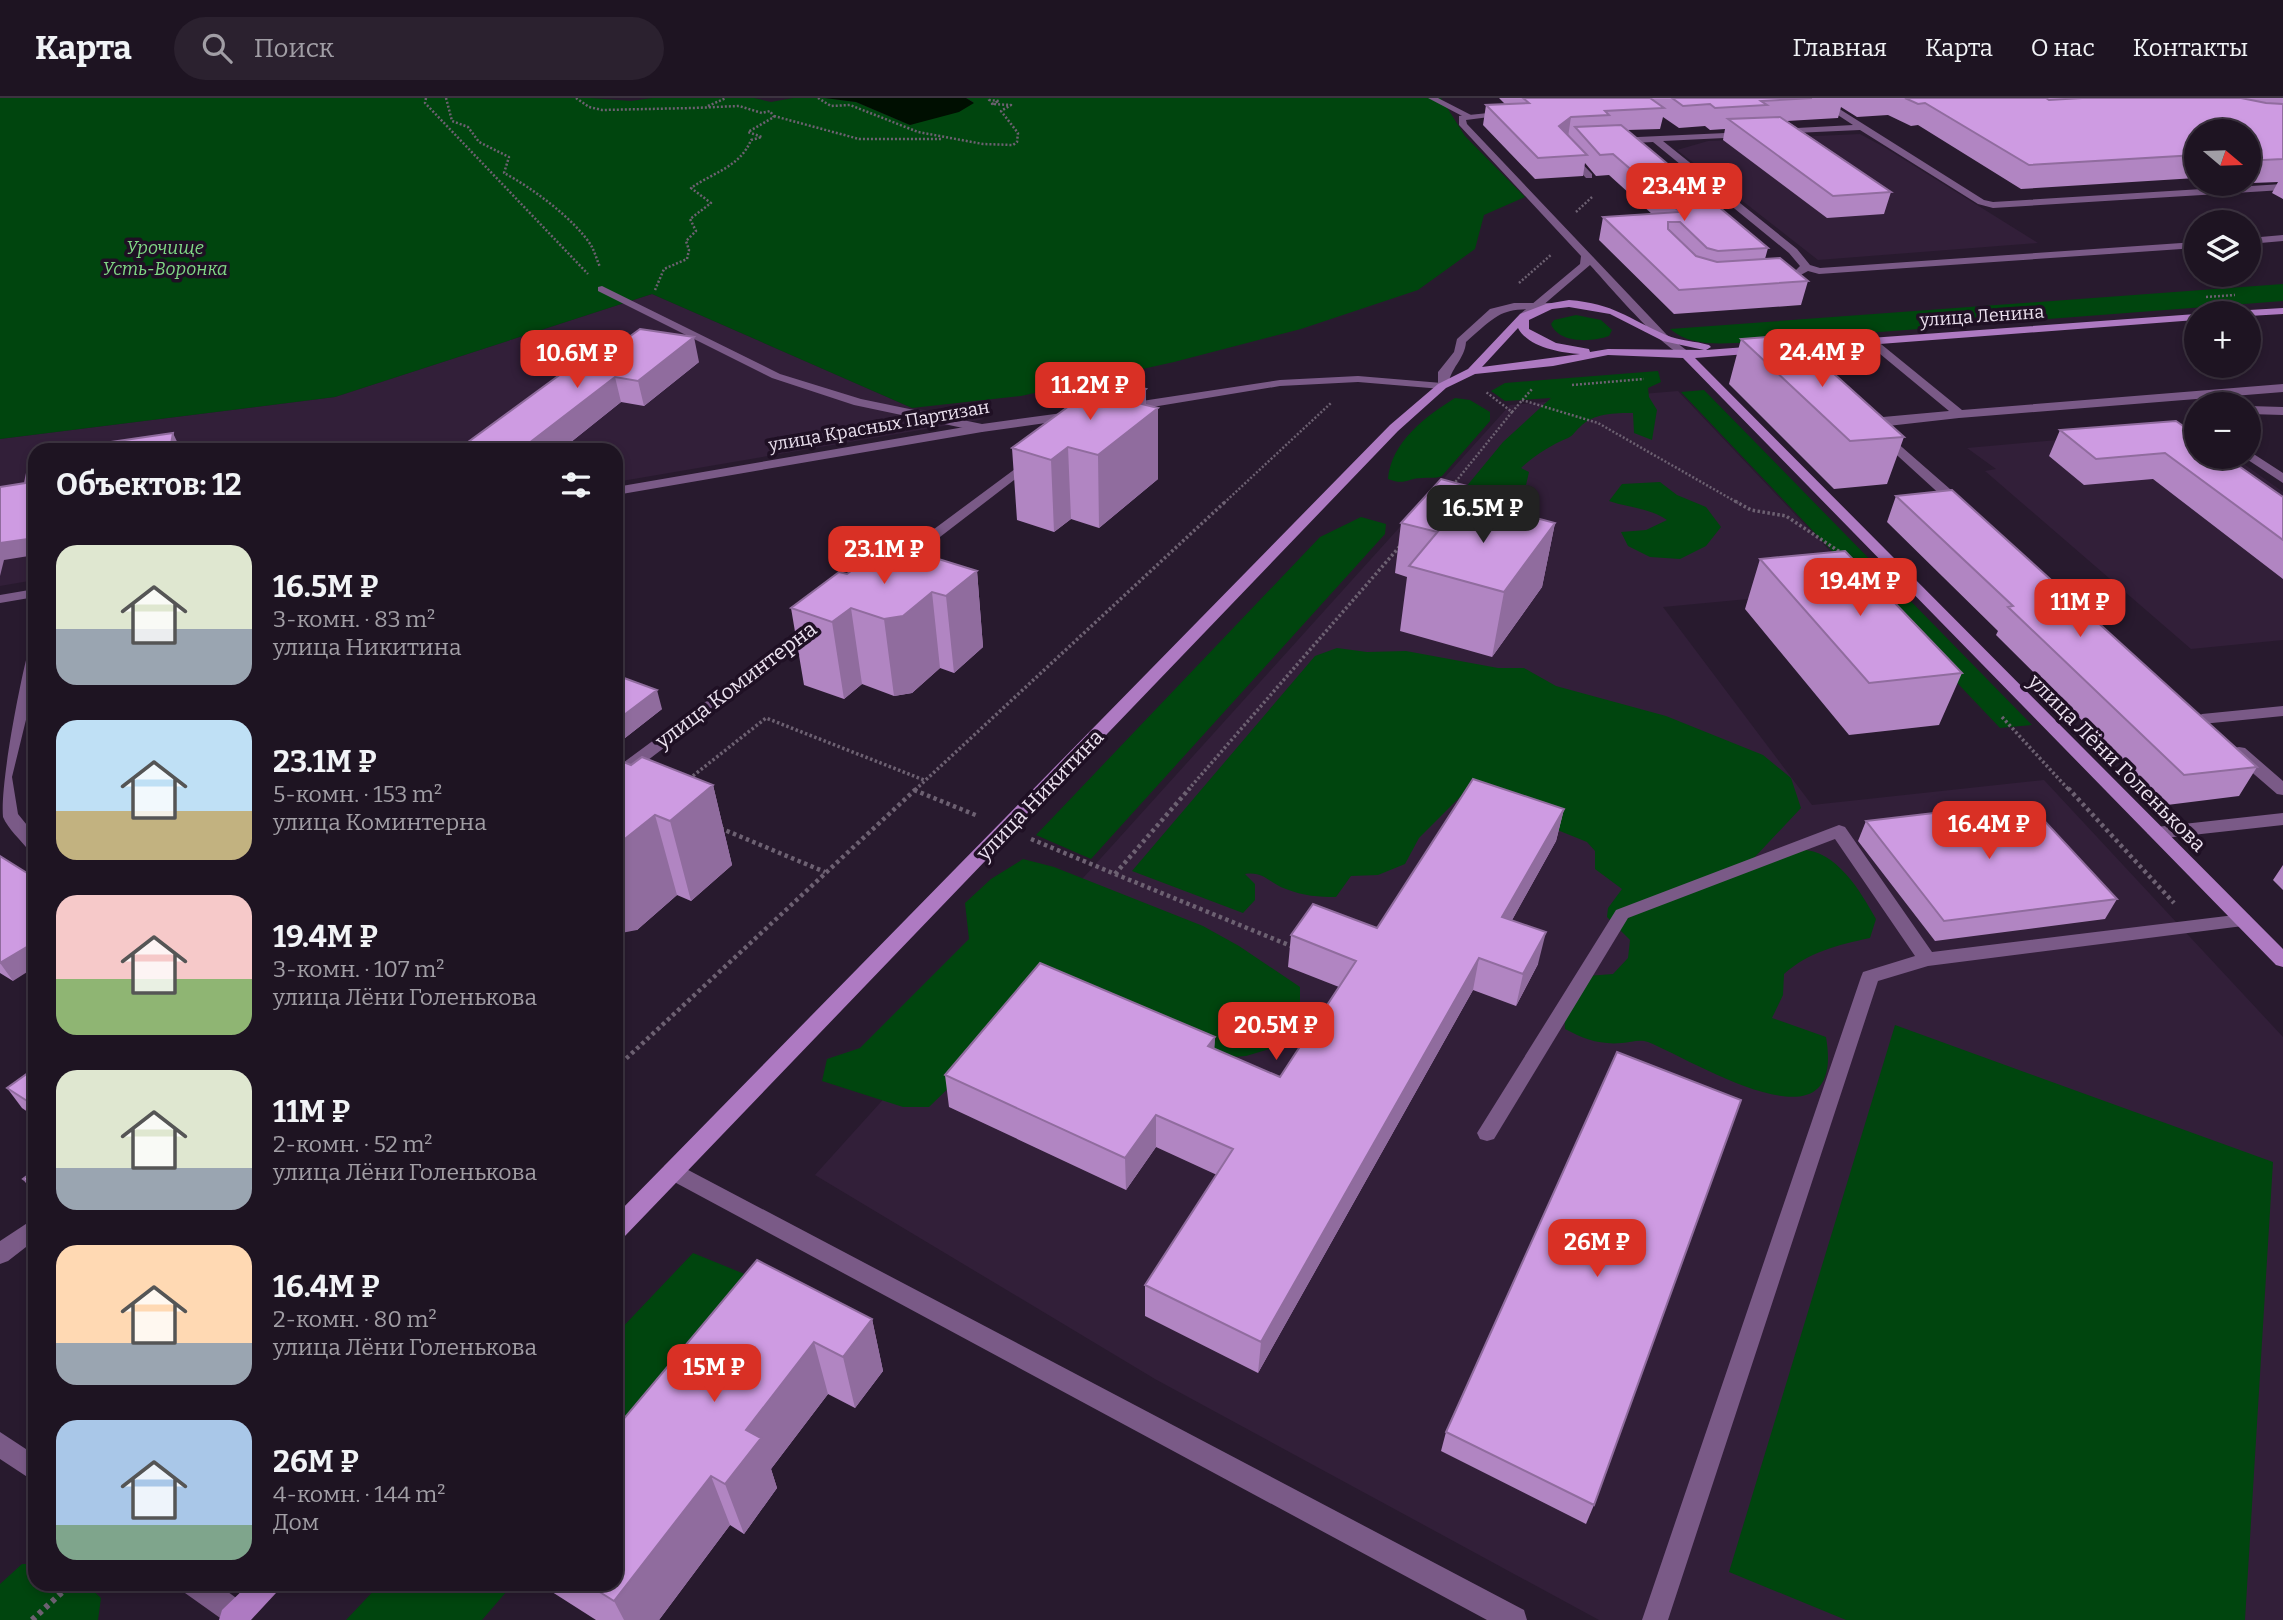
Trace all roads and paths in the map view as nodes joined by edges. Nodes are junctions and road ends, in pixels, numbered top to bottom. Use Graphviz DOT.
graph roads {
  1 [pos="426,98"];
  2 [pos="446,98"];
  3 [pos="576,98"];
  4 [pos="726,98"];
  5 [pos="818,98"];
  6 [pos="990,98"];
  7 [pos="1432,98"];
  8 [pos="1816,98"];
  9 [pos="693,108"];
  10 [pos="1518,112"];
  11 [pos="774,116"];
  12 [pos="1465,117"];
  13 [pos="1862,127"];
  14 [pos="1671,129"];
  15 [pos="1754,133"];
  16 [pos="1768,133"];
  17 [pos="1681,137"];
  18 [pos="954,139"];
  19 [pos="1656,139"];
  20 [pos="1605,141"];
  21 [pos="1568,143"];
  22 [pos="1589,176"];
  23 [pos="2283,187"];
  24 [pos="1571,237"];
  25 [pos="2283,238"];
  26 [pos="2261,240"];
  27 [pos="2184,246"];
  28 [pos="1586,254"];
  29 [pos="1807,267"];
  30 [pos="1786,275"];
  31 [pos="1519,284"];
  32 [pos="602,289"];
  33 [pos="626,300"];
  34 [pos="1573,304"];
  35 [pos="1534,307"];
  36 [pos="646,311"];
  37 [pos="2283,311"];
  38 [pos="2261,312"];
  39 [pos="1524,316"];
  40 [pos="2184,318"];
  41 [pos="1630,320"];
  42 [pos="1663,337"];
  43 [pos="1872,342"];
  44 [pos="1743,351"];
  45 [pos="1608,352"];
  46 [pos="1686,355"];
  47 [pos="1465,374"];
  48 [pos="1442,386"];
  49 [pos="2283,388"];
  50 [pos="2236,392"];
  51 [pos="2184,396"];
  52 [pos="1337,397"];
  53 [pos="1522,400"];
  54 [pos="1115,409"];
  55 [pos="2261,410"];
  56 [pos="2283,411"];
  57 [pos="1959,414"];
  58 [pos="982,428"];
  59 [pos="1067,430"];
  60 [pos="1048,448"];
  61 [pos="2261,463"];
  62 [pos="2283,479"];
  63 [pos="623,491"];
  64 [pos="1444,495"];
  65 [pos="1975,518"];
  66 [pos="1408,537"];
  67 [pos="1851,559"];
  68 [pos="882,574"];
  69 [pos="28,594"];
  70 [pos="0,599"];
  71 [pos="827,616"];
  72 [pos="28,680"];
  73 [pos="2283,711"];
  74 [pos="2202,719"];
  75 [pos="2233,746"];
  76 [pos="623,767"];
  77 [pos="924,780"];
  78 [pos="681,786"];
  79 [pos="914,790"];
  80 [pos="2283,790"];
  81 [pos="2283,819"];
  82 [pos="710,824"];
  83 [pos="1007,828"];
  84 [pos="2156,833"];
  85 [pos="28,838"];
  86 [pos="826,872"];
  87 [pos="1115,874"];
  88 [pos="2243,920"];
  89 [pos="1301,950"];
  90 [pos="1927,959"];
  91 [pos="2283,960"];
  92 [pos="623,1061"];
  93 [pos="1487,1133"];
  94 [pos="673,1171"];
  95 [pos="623,1223"];
  96 [pos="28,1232"];
  97 [pos="0,1254"];
  98 [pos="0,1444"];
  99 [pos="28,1465"];
  100 [pos="63,1591"];
  101 [pos="203,1591"];
  102 [pos="260,1591"];
  103 [pos="235,1617"];
  104 [pos="32,1620"];
  105 [pos="1514,1620"];
  106 [pos="1655,1620"];
  1 -- 32 [label="path"];
  2 -- 33 [label="path"];
  3 -- 9 [label="path"];
  4 -- 9 [label="path"];
  5 -- 18 [label="path"];
  6 -- 18 [label="path"];
  7 -- 12 [label="street"];
  8 -- 13 [label="street"];
  9 -- 11 [label="path"];
  10 -- 12 [label="street"];
  11 -- 18 [label="path"];
  11 -- 36 [label="path"];
  12 -- 24 [label="street"];
  13 -- 16 [label="street"];
  13 -- 23 [label="street"];
  14 -- 17 [label="street"];
  15 -- 17 [label="street"];
  17 -- 19 [label="street"];
  19 -- 20 [label="street"];
  19 -- 29 [label="street"];
  21 -- 22 [label="street"];
  24 -- 28 [label="street"];
  24 -- 31 [label="path"];
  25 -- 26 [label="street"];
  27 -- 29 [label="street"];
  28 -- 35 [label="street"];
  28 -- 42 [label="street"];
  29 -- 30 [label="street"];
  32 -- 33 [label="street"];
  33 -- 36 [label="street"];
  34 -- 35 [label="street"];
  34 -- 39 [label="main road"];
  34 -- 41 [label="main road"];
  35 -- 39 [label="street"];
  35 -- 48 [label="street"];
  36 -- 58 [label="street"];
  37 -- 38 [label="main road"];
  39 -- 45 [label="main road"];
  39 -- 47 [label="main road"];
  40 -- 43 [label="main road, улица Ленина"];
  41 -- 42 [label="main road"];
  41 -- 45 [label="main road"];
  42 -- 44 [label="main road"];
  42 -- 46 [label="street"];
  43 -- 44 [label="main road, улица Ленина"];
  43 -- 57 [label="street"];
  44 -- 46 [label="main road, улица Ленина"];
  45 -- 46 [label="main road, улица Ленина"];
  45 -- 47 [label="main road"];
  46 -- 84 [label="main road, улица Лёни Голенькова"];
  47 -- 48 [label="main road, улица Никитина"];
  47 -- 64 [label="path"];
  48 -- 54 [label="street"];
  48 -- 83 [label="main road, улица Никитина"];
  49 -- 50 [label="street"];
  51 -- 57 [label="street"];
  52 -- 77 [label="path"];
  53 -- 67 [label="path"];
  55 -- 56 [label="street"];
  57 -- 65 [label="street"];
  58 -- 59 [label="street, улица Красных Партизан"];
  58 -- 63 [label="street, улица Красных Партизан"];
  60 -- 68 [label="street"];
  61 -- 62 [label="street"];
  66 -- 87 [label="path"];
  69 -- 70 [label="street"];
  71 -- 76 [label="street, улица Коминтерна"];
  72 -- 85 [label="street"];
  73 -- 74 [label="street"];
  75 -- 80 [label="street"];
  77 -- 78 [label="path"];
  77 -- 79 [label="path"];
  79 -- 83 [label="path"];
  79 -- 86 [label="path"];
  81 -- 84 [label="street"];
  82 -- 86 [label="path"];
  83 -- 87 [label="path"];
  83 -- 94 [label="main road, улица Никитина"];
  84 -- 88 [label="main road, улица Лёни Голенькова"];
  86 -- 92 [label="path"];
  87 -- 89 [label="path"];
  88 -- 90 [label="street"];
  88 -- 91 [label="main road, улица Лёни Голенькова"];
  90 -- 93 [label="street"];
  90 -- 106 [label="street"];
  94 -- 95 [label="main road, улица Никитина"];
  94 -- 105 [label="street"];
  96 -- 97 [label="street"];
  98 -- 99 [label="street"];
  100 -- 104 [label="path"];
  101 -- 103 [label="street"];
  102 -- 103 [label="main road"];
}
